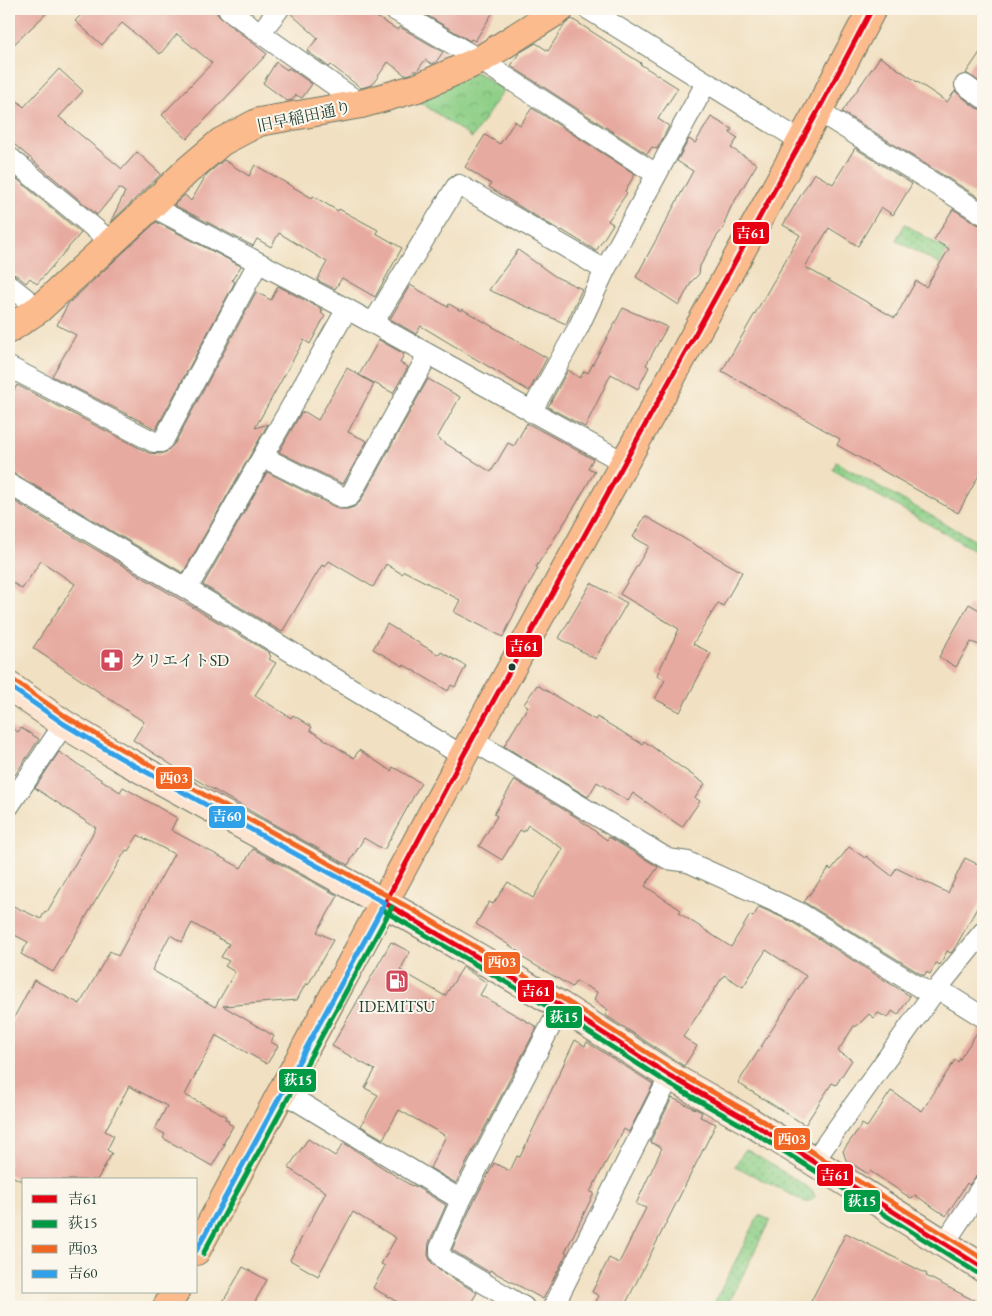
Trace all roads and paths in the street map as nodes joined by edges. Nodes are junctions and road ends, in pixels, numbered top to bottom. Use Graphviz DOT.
graph roads {
  1 [pos="228,9"];
  2 [pos="279,9"];
  3 [pos="393,9"];
  4 [pos="560,9"];
  5 [pos="588,9"];
  6 [pos="872,9"];
  7 [pos="260,33"];
  8 [pos="480,60"];
  9 [pos="706,83"];
  10 [pos="965,85"];
  11 [pos="983,98"];
  12 [pos="361,104"];
  13 [pos="818,112"];
  14 [pos="802,141"];
  15 [pos="9,157"];
  16 [pos="656,174"];
  17 [pos="151,206"];
  18 [pos="983,214"];
  19 [pos="111,242"];
  20 [pos="258,262"];
  21 [pos="605,270"];
  22 [pos="9,285"];
  23 [pos="39,308"];
  24 [pos="347,309"];
  25 [pos="373,324"];
  26 [pos="9,329"];
  27 [pos="428,355"];
  28 [pos="9,367"];
  29 [pos="531,412"];
  30 [pos="263,457"];
  31 [pos="625,463"];
  32 [pos="9,484"];
  33 [pos="187,589"];
  34 [pos="9,686"];
  35 [pos="64,724"];
  36 [pos="467,748"];
  37 [pos="9,806"];
  38 [pos="385,903"];
  39 [pos="983,932"];
  40 [pos="935,992"];
  41 [pos="561,1006"];
  42 [pos="983,1017"];
  43 [pos="670,1076"];
  44 [pos="281,1091"];
  45 [pos="814,1161"];
  46 [pos="983,1185"];
  47 [pos="461,1200"];
  48 [pos="944,1244"];
  49 [pos="198,1248"];
  50 [pos="983,1268"];
  51 [pos="174,1294"];
  52 [pos="167,1307"];
  53 [pos="524,1307"];
  54 [pos="553,1307"];
  1 -- 7 [label="street"];
  2 -- 7 [label="street"];
  3 -- 8 [label="street"];
  4 -- 8 [label="main road, 旧早稲田通り"];
  5 -- 9 [label="street"];
  6 -- 13 [label="main road"];
  7 -- 12 [label="street"];
  8 -- 12 [label="main road, 旧早稲田通り"];
  8 -- 16 [label="street"];
  9 -- 14 [label="street"];
  9 -- 16 [label="street"];
  10 -- 11 [label="street"];
  12 -- 17 [label="main road, 旧早稲田通り"];
  13 -- 14 [label="main road"];
  13 -- 18 [label="street"];
  14 -- 31 [label="main road"];
  15 -- 19 [label="street"];
  16 -- 21 [label="street"];
  17 -- 19 [label="main road, 旧早稲田通り"];
  17 -- 20 [label="street"];
  19 -- 23 [label="main road, 旧早稲田通り"];
  20 -- 24 [label="street"];
  20 -- 28 [label="street"];
  21 -- 25 [label="street"];
  21 -- 29 [label="street"];
  22 -- 23 [label="street"];
  23 -- 26 [label="main road, 旧早稲田通り"];
  24 -- 25 [label="street"];
  24 -- 30 [label="street"];
  25 -- 27 [label="street"];
  27 -- 29 [label="street"];
  27 -- 30 [label="street"];
  29 -- 31 [label="street"];
  30 -- 33 [label="street"];
  31 -- 36 [label="main road"];
  32 -- 33 [label="street"];
  33 -- 36 [label="street"];
  34 -- 35 [label="street"];
  35 -- 37 [label="street"];
  35 -- 38 [label="street"];
  36 -- 38 [label="main road"];
  36 -- 40 [label="street"];
  38 -- 41 [label="street"];
  38 -- 44 [label="main road"];
  39 -- 40 [label="street"];
  40 -- 42 [label="street"];
  40 -- 45 [label="street"];
  41 -- 43 [label="street"];
  41 -- 47 [label="street"];
  43 -- 45 [label="street"];
  43 -- 54 [label="street"];
  44 -- 47 [label="street"];
  44 -- 49 [label="main road"];
  45 -- 48 [label="street"];
  46 -- 48 [label="street"];
  47 -- 53 [label="street"];
  48 -- 50 [label="street"];
  51 -- 52 [label="main road"];
}
